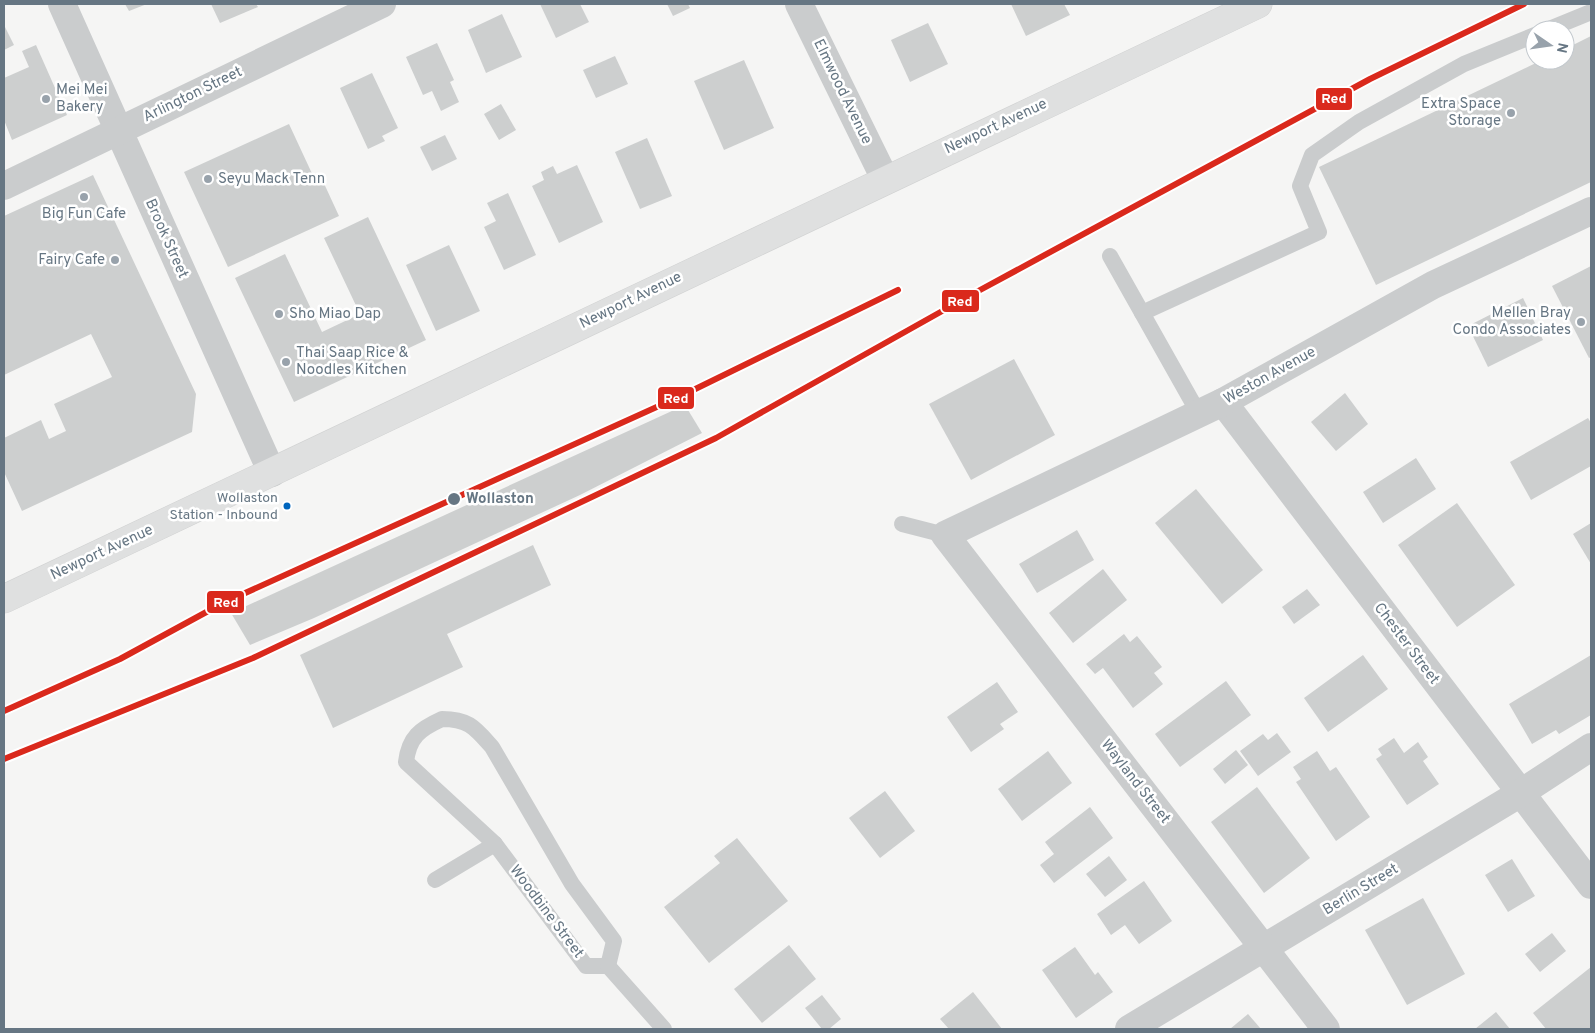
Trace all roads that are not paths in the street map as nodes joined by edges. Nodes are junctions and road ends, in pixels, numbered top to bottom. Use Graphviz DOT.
graph roads {
  1 [pos="62,4"];
  2 [pos="382,4"];
  3 [pos="799,4"];
  4 [pos="1258,4"];
  5 [pos="1591,12"];
  6 [pos="1571,20"];
  7 [pos="1525,39"];
  8 [pos="118,131"];
  9 [pos="885,180"];
  10 [pos="4,186"];
  11 [pos="1591,211"];
  12 [pos="1110,256"];
  13 [pos="1142,313"];
  14 [pos="1223,402"];
  15 [pos="1199,414"];
  16 [pos="272,473"];
  17 [pos="902,524"];
  18 [pos="945,535"];
  19 [pos="4,599"];
  20 [pos="1591,747"];
  21 [pos="1520,794"];
  22 [pos="495,844"];
  23 [pos="435,880"];
  24 [pos="1591,885"];
  25 [pos="1263,949"];
  26 [pos="608,966"];
  27 [pos="664,1029"];
  28 [pos="1129,1029"];
  29 [pos="1326,1029"];
  1 -- 8 [label="street, Brook Street"];
  2 -- 8 [label="street, Arlington Street"];
  3 -- 9 [label="street, Elmwood Avenue"];
  4 -- 9 [label="main road, Newport Avenue"];
  5 -- 6 [label="lane"];
  7 -- 13 [label="lane"];
  8 -- 10 [label="street, Arlington Street"];
  8 -- 16 [label="street, Brook Street"];
  9 -- 16 [label="main road, Newport Avenue"];
  11 -- 14 [label="street, Weston Avenue"];
  12 -- 13 [label="lane"];
  13 -- 15 [label="lane"];
  14 -- 15 [label="street, Weston Avenue"];
  14 -- 21 [label="street, Chester Street"];
  15 -- 18 [label="street, Weston Avenue"];
  16 -- 19 [label="main road, Newport Avenue"];
  17 -- 18 [label="lane"];
  18 -- 25 [label="street, Wayland Street"];
  20 -- 21 [label="street, Berlin Street"];
  21 -- 24 [label="street, Chester Street"];
  21 -- 25 [label="street, Berlin Street"];
  22 -- 23 [label="lane"];
  22 -- 26 [label="lane, Woodbine Street"];
  22 -- 26 [label="lane, Woodbine Street"];
  25 -- 28 [label="street, Berlin Street"];
  25 -- 29 [label="street, Wayland Street"];
  26 -- 27 [label="lane"];
}
